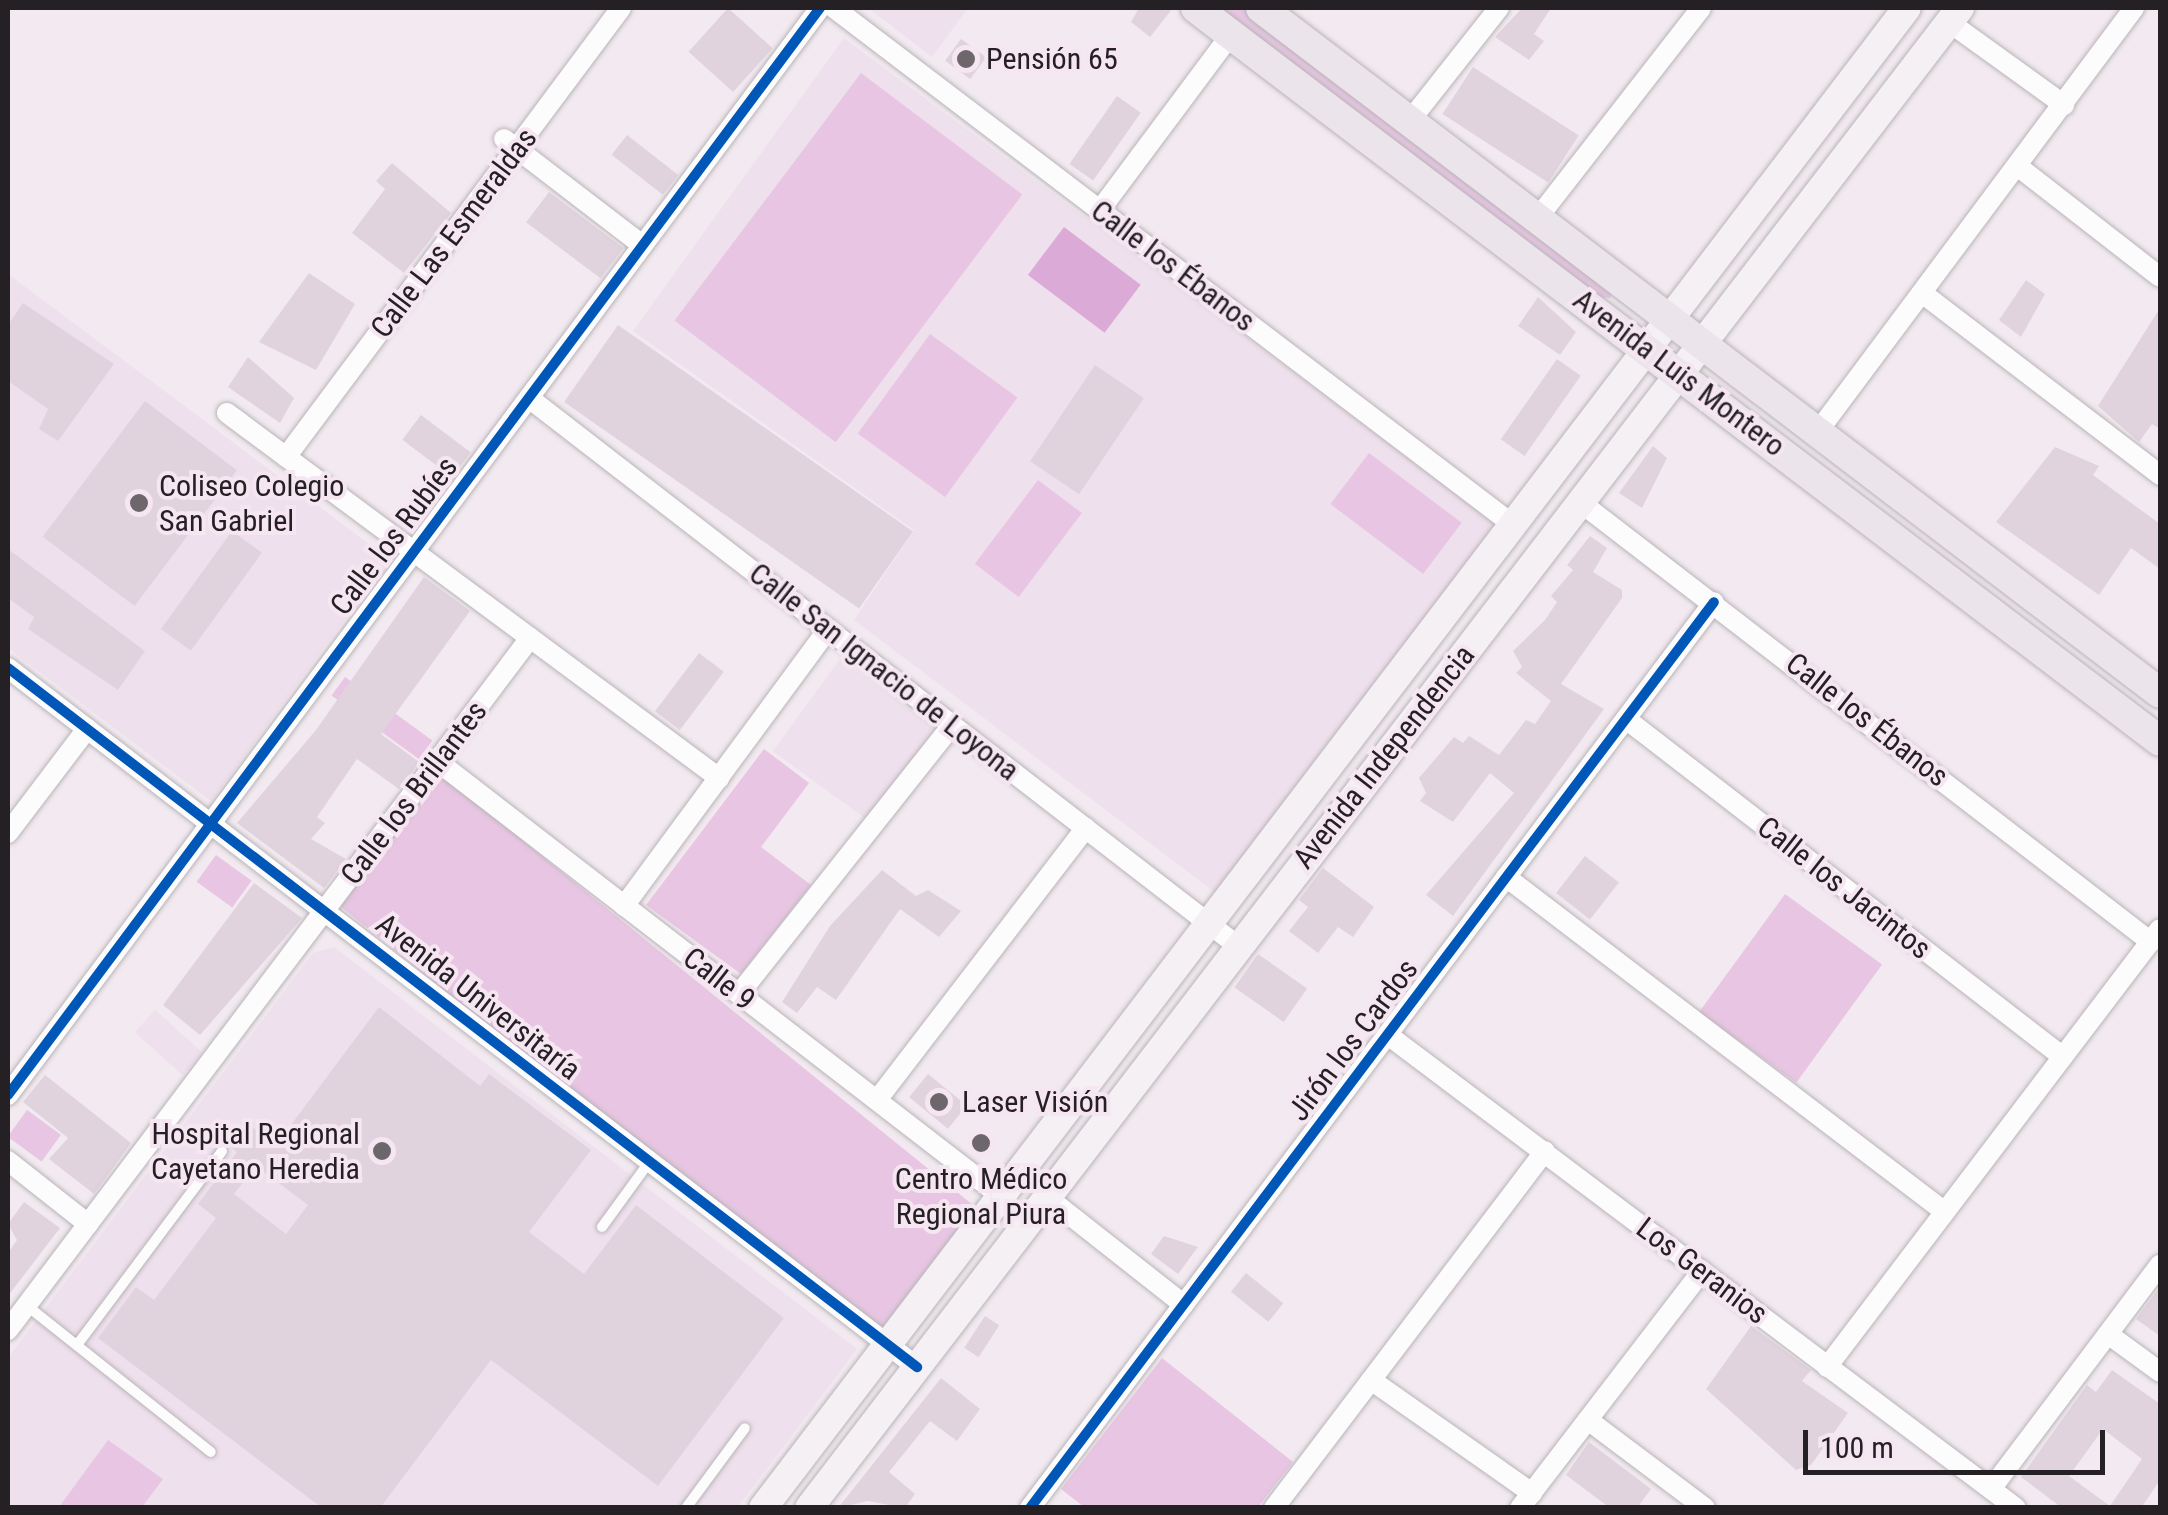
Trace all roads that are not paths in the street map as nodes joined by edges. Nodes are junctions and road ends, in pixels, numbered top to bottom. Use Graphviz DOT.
graph roads {
  1 [pos="621,8"];
  2 [pos="820,8"];
  3 [pos="834,8"];
  4 [pos="1196,8"];
  5 [pos="1261,8"];
  6 [pos="1499,8"];
  7 [pos="1701,8"];
  8 [pos="1907,8"];
  9 [pos="2134,8"];
  10 [pos="1954,15"];
  11 [pos="1231,34"];
  12 [pos="2064,104"];
  13 [pos="1412,118"];
  14 [pos="511,144"];
  15 [pos="2020,168"];
  16 [pos="1100,210"];
  17 [pos="1540,215"];
  18 [pos="642,246"];
  19 [pos="2158,271"];
  20 [pos="1926,296"];
  21 [pos="1670,313"];
  22 [pos="1702,338"];
  23 [pos="1646,346"];
  24 [pos="1678,371"];
  25 [pos="529,398"];
  26 [pos="226,412"];
  27 [pos="1819,430"];
  28 [pos="286,456"];
  29 [pos="2160,475"];
  30 [pos="1580,502"];
  31 [pos="1512,524"];
  32 [pos="414,552"];
  33 [pos="1714,602"];
  34 [pos="828,629"];
  35 [pos="530,638"];
  36 [pos="8,668"];
  37 [pos="2160,693"];
  38 [pos="1626,719"];
  39 [pos="952,725"];
  40 [pos="87,729"];
  41 [pos="2160,741"];
  42 [pos="437,761"];
  43 [pos="718,778"];
  44 [pos="210,824"];
  45 [pos="1086,828"];
  46 [pos="8,833"];
  47 [pos="1506,878"];
  48 [pos="624,906"];
  49 [pos="325,911"];
  50 [pos="1211,925"];
  51 [pos="2156,935"];
  52 [pos="1239,947"];
  53 [pos="739,994"];
  54 [pos="1388,1034"];
  55 [pos="2063,1057"];
  56 [pos="8,1095"];
  57 [pos="877,1100"];
  58 [pos="222,1151"];
  59 [pos="1545,1151"];
  60 [pos="8,1161"];
  61 [pos="650,1161"];
  62 [pos="1002,1197"];
  63 [pos="1048,1197"];
  64 [pos="1945,1212"];
  65 [pos="88,1224"];
  66 [pos="602,1227"];
  67 [pos="2160,1265"];
  68 [pos="1702,1271"];
  69 [pos="26,1305"];
  70 [pos="1184,1305"];
  71 [pos="8,1330"];
  72 [pos="2108,1334"];
  73 [pos="889,1345"];
  74 [pos="77,1346"];
  75 [pos="917,1367"];
  76 [pos="1827,1367"];
  77 [pos="2160,1372"];
  78 [pos="1371,1380"];
  79 [pos="1588,1420"];
  80 [pos="745,1428"];
  81 [pos="211,1452"];
  82 [pos="1991,1489"];
  83 [pos="1526,1500"];
  84 [pos="686,1508"];
  85 [pos="763,1508"];
  86 [pos="809,1508"];
  87 [pos="1030,1508"];
  88 [pos="1274,1508"];
  89 [pos="1704,1508"];
  90 [pos="2016,1508"];
  1 -- 14 [label="street, Calle Las Esmeraldas"];
  2 -- 18 [label="street, Calle los Rubíes"];
  3 -- 16 [label="street, Calle los Ébanos"];
  4 -- 11 [label="main road, Avenida Luis Montero"];
  5 -- 13 [label="main road, Avenida Luis Montero"];
  6 -- 13 [label="street"];
  7 -- 17 [label="street"];
  8 -- 21 [label="main road, Avenida Independencia"];
  9 -- 12 [label="street"];
  10 -- 12 [label="street"];
  10 -- 22 [label="main road, Avenida Independencia"];
  11 -- 16 [label="street"];
  11 -- 23 [label="main road, Avenida Luis Montero"];
  12 -- 15 [label="street"];
  13 -- 17 [label="main road, Avenida Luis Montero"];
  14 -- 18 [label="street"];
  14 -- 28 [label="street, Calle Las Esmeraldas"];
  15 -- 19 [label="street"];
  15 -- 20 [label="street"];
  16 -- 31 [label="street, Calle los Ébanos"];
  17 -- 21 [label="main road, Avenida Luis Montero"];
  18 -- 25 [label="street, Calle los Rubíes"];
  20 -- 27 [label="street"];
  20 -- 29 [label="street"];
  21 -- 22 [label="main road, Avenida Luis Montero"];
  21 -- 23 [label="main road, Avenida Independencia"];
  22 -- 24 [label="main road, Avenida Independencia"];
  22 -- 27 [label="main road, Avenida Luis Montero"];
  23 -- 24 [label="main road, Avenida Luis Montero"];
  23 -- 31 [label="main road, Avenida Independencia"];
  24 -- 30 [label="main road, Avenida Independencia"];
  24 -- 41 [label="main road, Avenida Luis Montero"];
  25 -- 32 [label="street, Calle los Rubíes"];
  25 -- 34 [label="street, Calle San Ignacio de Loyona"];
  26 -- 28 [label="street"];
  27 -- 37 [label="main road, Avenida Luis Montero"];
  28 -- 32 [label="street"];
  30 -- 33 [label="street, Calle los Ébanos"];
  30 -- 52 [label="main road, Avenida Independencia"];
  31 -- 50 [label="main road, Avenida Independencia"];
  32 -- 35 [label="street"];
  32 -- 44 [label="street, Calle los Rubíes"];
  33 -- 38 [label="street, Jirón los Cardos"];
  33 -- 51 [label="street, Calle los Ébanos"];
  34 -- 39 [label="street, Calle San Ignacio de Loyona"];
  34 -- 43 [label="street"];
  35 -- 42 [label="street, Calle los Brillantes"];
  35 -- 43 [label="street"];
  36 -- 40 [label="street, Avenida Universitaría"];
  38 -- 47 [label="street, Jirón los Cardos"];
  38 -- 55 [label="street, Calle los Jacintos"];
  39 -- 45 [label="street, Calle San Ignacio de Loyona"];
  39 -- 53 [label="street"];
  40 -- 44 [label="street, Avenida Universitaría"];
  40 -- 46 [label="street"];
  42 -- 48 [label="street, Calle 9"];
  42 -- 49 [label="street, Calle los Brillantes"];
  43 -- 48 [label="street"];
  44 -- 49 [label="street, Avenida Universitaría"];
  44 -- 56 [label="street, Calle los Rubíes"];
  45 -- 50 [label="street, Calle San Ignacio de Loyona"];
  45 -- 57 [label="street"];
  47 -- 54 [label="street, Jirón los Cardos"];
  47 -- 64 [label="street"];
  48 -- 53 [label="street, Calle 9"];
  49 -- 61 [label="street, Avenida Universitaría"];
  49 -- 65 [label="street, Calle los Brillantes"];
  50 -- 52 [label="street, Calle San Ignacio de Loyona"];
  50 -- 62 [label="main road, Avenida Independencia"];
  51 -- 55 [label="street"];
  52 -- 63 [label="main road, Avenida Independencia"];
  53 -- 57 [label="street, Calle 9"];
  54 -- 59 [label="street, Los Geranios"];
  54 -- 70 [label="street, Jirón los Cardos"];
  55 -- 64 [label="street"];
  57 -- 62 [label="street, Calle 9"];
  58 -- 74 [label="lane"];
  59 -- 68 [label="street, Los Geranios"];
  59 -- 78 [label="street"];
  60 -- 65 [label="street"];
  61 -- 66 [label="lane"];
  61 -- 73 [label="street, Avenida Universitaría"];
  62 -- 73 [label="main road, Avenida Independencia"];
  63 -- 70 [label="street"];
  63 -- 75 [label="main road, Avenida Independencia"];
  64 -- 76 [label="street"];
  65 -- 69 [label="street, Calle los Brillantes"];
  67 -- 72 [label="street"];
  68 -- 76 [label="street, Los Geranios"];
  68 -- 79 [label="street"];
  69 -- 71 [label="street, Calle los Brillantes"];
  69 -- 74 [label="lane"];
  70 -- 87 [label="street, Jirón los Cardos"];
  72 -- 77 [label="street"];
  72 -- 82 [label="street"];
  73 -- 75 [label="street, Avenida Universitaría"];
  73 -- 85 [label="main road, Avenida Independencia"];
  74 -- 81 [label="lane"];
  75 -- 86 [label="main road, Avenida Independencia"];
  76 -- 82 [label="street, Los Geranios"];
  78 -- 83 [label="street"];
  78 -- 88 [label="street"];
  79 -- 83 [label="street"];
  79 -- 89 [label="street"];
  80 -- 84 [label="lane"];
  82 -- 90 [label="street, Los Geranios"];
}
